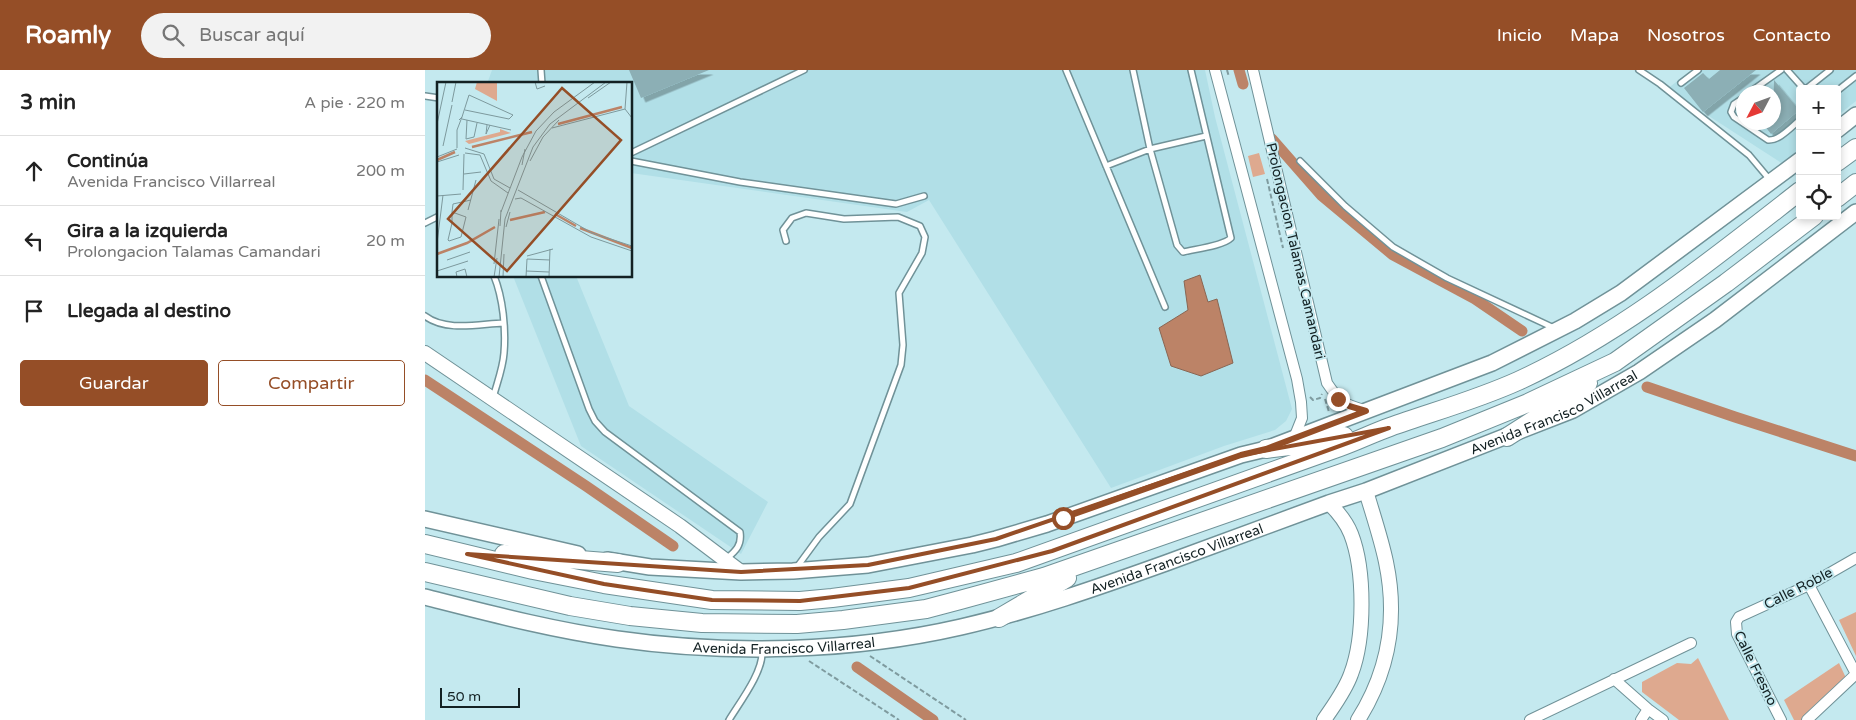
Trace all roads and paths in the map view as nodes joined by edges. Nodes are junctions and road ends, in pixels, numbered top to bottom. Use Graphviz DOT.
graph roads {
  1 [pos="803,70"];
  2 [pos="1066,70"];
  3 [pos="1133,70"];
  4 [pos="1191,70"];
  5 [pos="1215,70"];
  6 [pos="1253,70"];
  7 [pos="1639,70"];
  8 [pos="1698,70"];
  9 [pos="1781,70"];
  10 [pos="1787,70"];
  11 [pos="1830,70"];
  12 [pos="1856,76"];
  13 [pos="1681,83"];
  14 [pos="1761,85"];
  15 [pos="1801,85"];
  16 [pos="1810,85"];
  17 [pos="1841,88"];
  18 [pos="1736,103"];
  19 [pos="1856,115"];
  20 [pos="1736,118"];
  21 [pos="1796,123"];
  22 [pos="1841,127"];
  23 [pos="1754,130"];
  24 [pos="1206,136"];
  25 [pos="1856,148"];
  26 [pos="1150,149"];
  27 [pos="633,152"];
  28 [pos="1841,159"];
  29 [pos="633,161"];
  30 [pos="1300,161"];
  31 [pos="1796,163"];
  32 [pos="1106,166"];
  33 [pos="1772,182"];
  34 [pos="1856,183"];
  35 [pos="1856,190"];
  36 [pos="1796,194"];
  37 [pos="923,196"];
  38 [pos="1841,196"];
  39 [pos="1841,197"];
  40 [pos="896,204"];
  41 [pos="1856,212"];
  42 [pos="437,217"];
  43 [pos="898,217"];
  44 [pos="1809,220"];
  45 [pos="425,223"];
  46 [pos="786,240"];
  47 [pos="495,278"];
  48 [pos="542,278"];
  49 [pos="1165,307"];
  50 [pos="425,316"];
  51 [pos="503,323"];
  52 [pos="1558,330"];
  53 [pos="425,353"];
  54 [pos="1615,362"];
  55 [pos="493,398"];
  56 [pos="1366,411"];
  57 [pos="1389,428"];
  58 [pos="1507,437"];
  59 [pos="1294,438"];
  60 [pos="1266,449"];
  61 [pos="1366,491"];
  62 [pos="1329,503"];
  63 [pos="425,519"];
  64 [pos="425,544"];
  65 [pos="1117,551"];
  66 [pos="467,554"];
  67 [pos="1856,558"];
  68 [pos="725,559"];
  69 [pos="618,563"];
  70 [pos="793,571"];
  71 [pos="425,572"];
  72 [pos="741,572"];
  73 [pos="1809,585"];
  74 [pos="425,597"];
  75 [pos="1739,617"];
  76 [pos="999,618"];
  77 [pos="1691,642"];
  78 [pos="854,644"];
  79 [pos="762,648"];
  80 [pos="798,648"];
  81 [pos="1856,674"];
  82 [pos="1614,679"];
  83 [pos="1648,709"];
  84 [pos="1661,719"];
  85 [pos="729,720"];
  86 [pos="899,720"];
  87 [pos="966,720"];
  88 [pos="1324,720"];
  89 [pos="1358,720"];
  90 [pos="1530,720"];
  91 [pos="1641,720"];
  92 [pos="1781,720"];
  93 [pos="1807,720"];
  1 -- 27 [label="lane"];
  2 -- 32 [label="lane"];
  3 -- 26 [label="lane"];
  4 -- 24 [label="lane"];
  5 -- 59 [label="street"];
  6 -- 56 [label="street, Prolongacion Talamas Camandari"];
  7 -- 33 [label="lane"];
  8 -- 13 [label="lane"];
  9 -- 14 [label="lane"];
  10 -- 15 [label="lane"];
  11 -- 16 [label="lane"];
  12 -- 17 [label="lane"];
  18 -- 20 [label="lane"];
  19 -- 22 [label="main road"];
  21 -- 23 [label="lane"];
  24 -- 26 [label="lane"];
  24 -- 26 [label="lane"];
  25 -- 28 [label="highway"];
  26 -- 32 [label="lane"];
  29 -- 40 [label="lane"];
  30 -- 52 [label="lane"];
  31 -- 33 [label="main road"];
  32 -- 49 [label="lane"];
  33 -- 52 [label="main road"];
  34 -- 38 [label="highway"];
  35 -- 39 [label="highway"];
  36 -- 57 [label="highway"];
  37 -- 40 [label="lane"];
  40 -- 43 [label="lane"];
  41 -- 58 [label="main road, Avenida Francisco Villarreal"];
  42 -- 45 [label="lane"];
  43 -- 46 [label="lane"];
  43 -- 70 [label="lane"];
  44 -- 54 [label="highway, Avenida Francisco Villarreal"];
  47 -- 51 [label="lane"];
  48 -- 68 [label="lane"];
  50 -- 51 [label="lane"];
  51 -- 55 [label="lane"];
  52 -- 56 [label="main road"];
  53 -- 55 [label="main road"];
  54 -- 58 [label="highway"];
  54 -- 65 [label="highway, Avenida Francisco Villarreal"];
  55 -- 68 [label="main road"];
  56 -- 59 [label="main road"];
  57 -- 60 [label="highway"];
  57 -- 66 [label="highway"];
  58 -- 61 [label="main road, Avenida Francisco Villarreal"];
  59 -- 60 [label="main road"];
  60 -- 70 [label="main road"];
  61 -- 62 [label="main road, Avenida Francisco Villarreal"];
  61 -- 89 [label="main road"];
  62 -- 76 [label="main road, Avenida Francisco Villarreal"];
  62 -- 88 [label="main road"];
  63 -- 69 [label="main road"];
  64 -- 66 [label="highway"];
  65 -- 71 [label="highway, Avenida Francisco Villarreal"];
  65 -- 76 [label="highway"];
  66 -- 69 [label="highway"];
  67 -- 73 [label="street, Calle Roble"];
  68 -- 72 [label="main road"];
  69 -- 72 [label="main road"];
  70 -- 72 [label="main road"];
  73 -- 75 [label="street, Calle Roble"];
  73 -- 81 [label="street"];
  74 -- 79 [label="main road, Avenida Francisco Villarreal"];
  75 -- 92 [label="street, Calle Fresno"];
  76 -- 78 [label="main road, Avenida Francisco Villarreal"];
  77 -- 82 [label="street"];
  78 -- 80 [label="main road, Avenida Francisco Villarreal"];
  78 -- 87 [label="path"];
  79 -- 80 [label="main road, Avenida Francisco Villarreal"];
  79 -- 85 [label="lane"];
  80 -- 86 [label="path"];
  81 -- 93 [label="street"];
  82 -- 83 [label="street"];
  82 -- 90 [label="street"];
  83 -- 84 [label="street"];
  83 -- 91 [label="street"];
}
